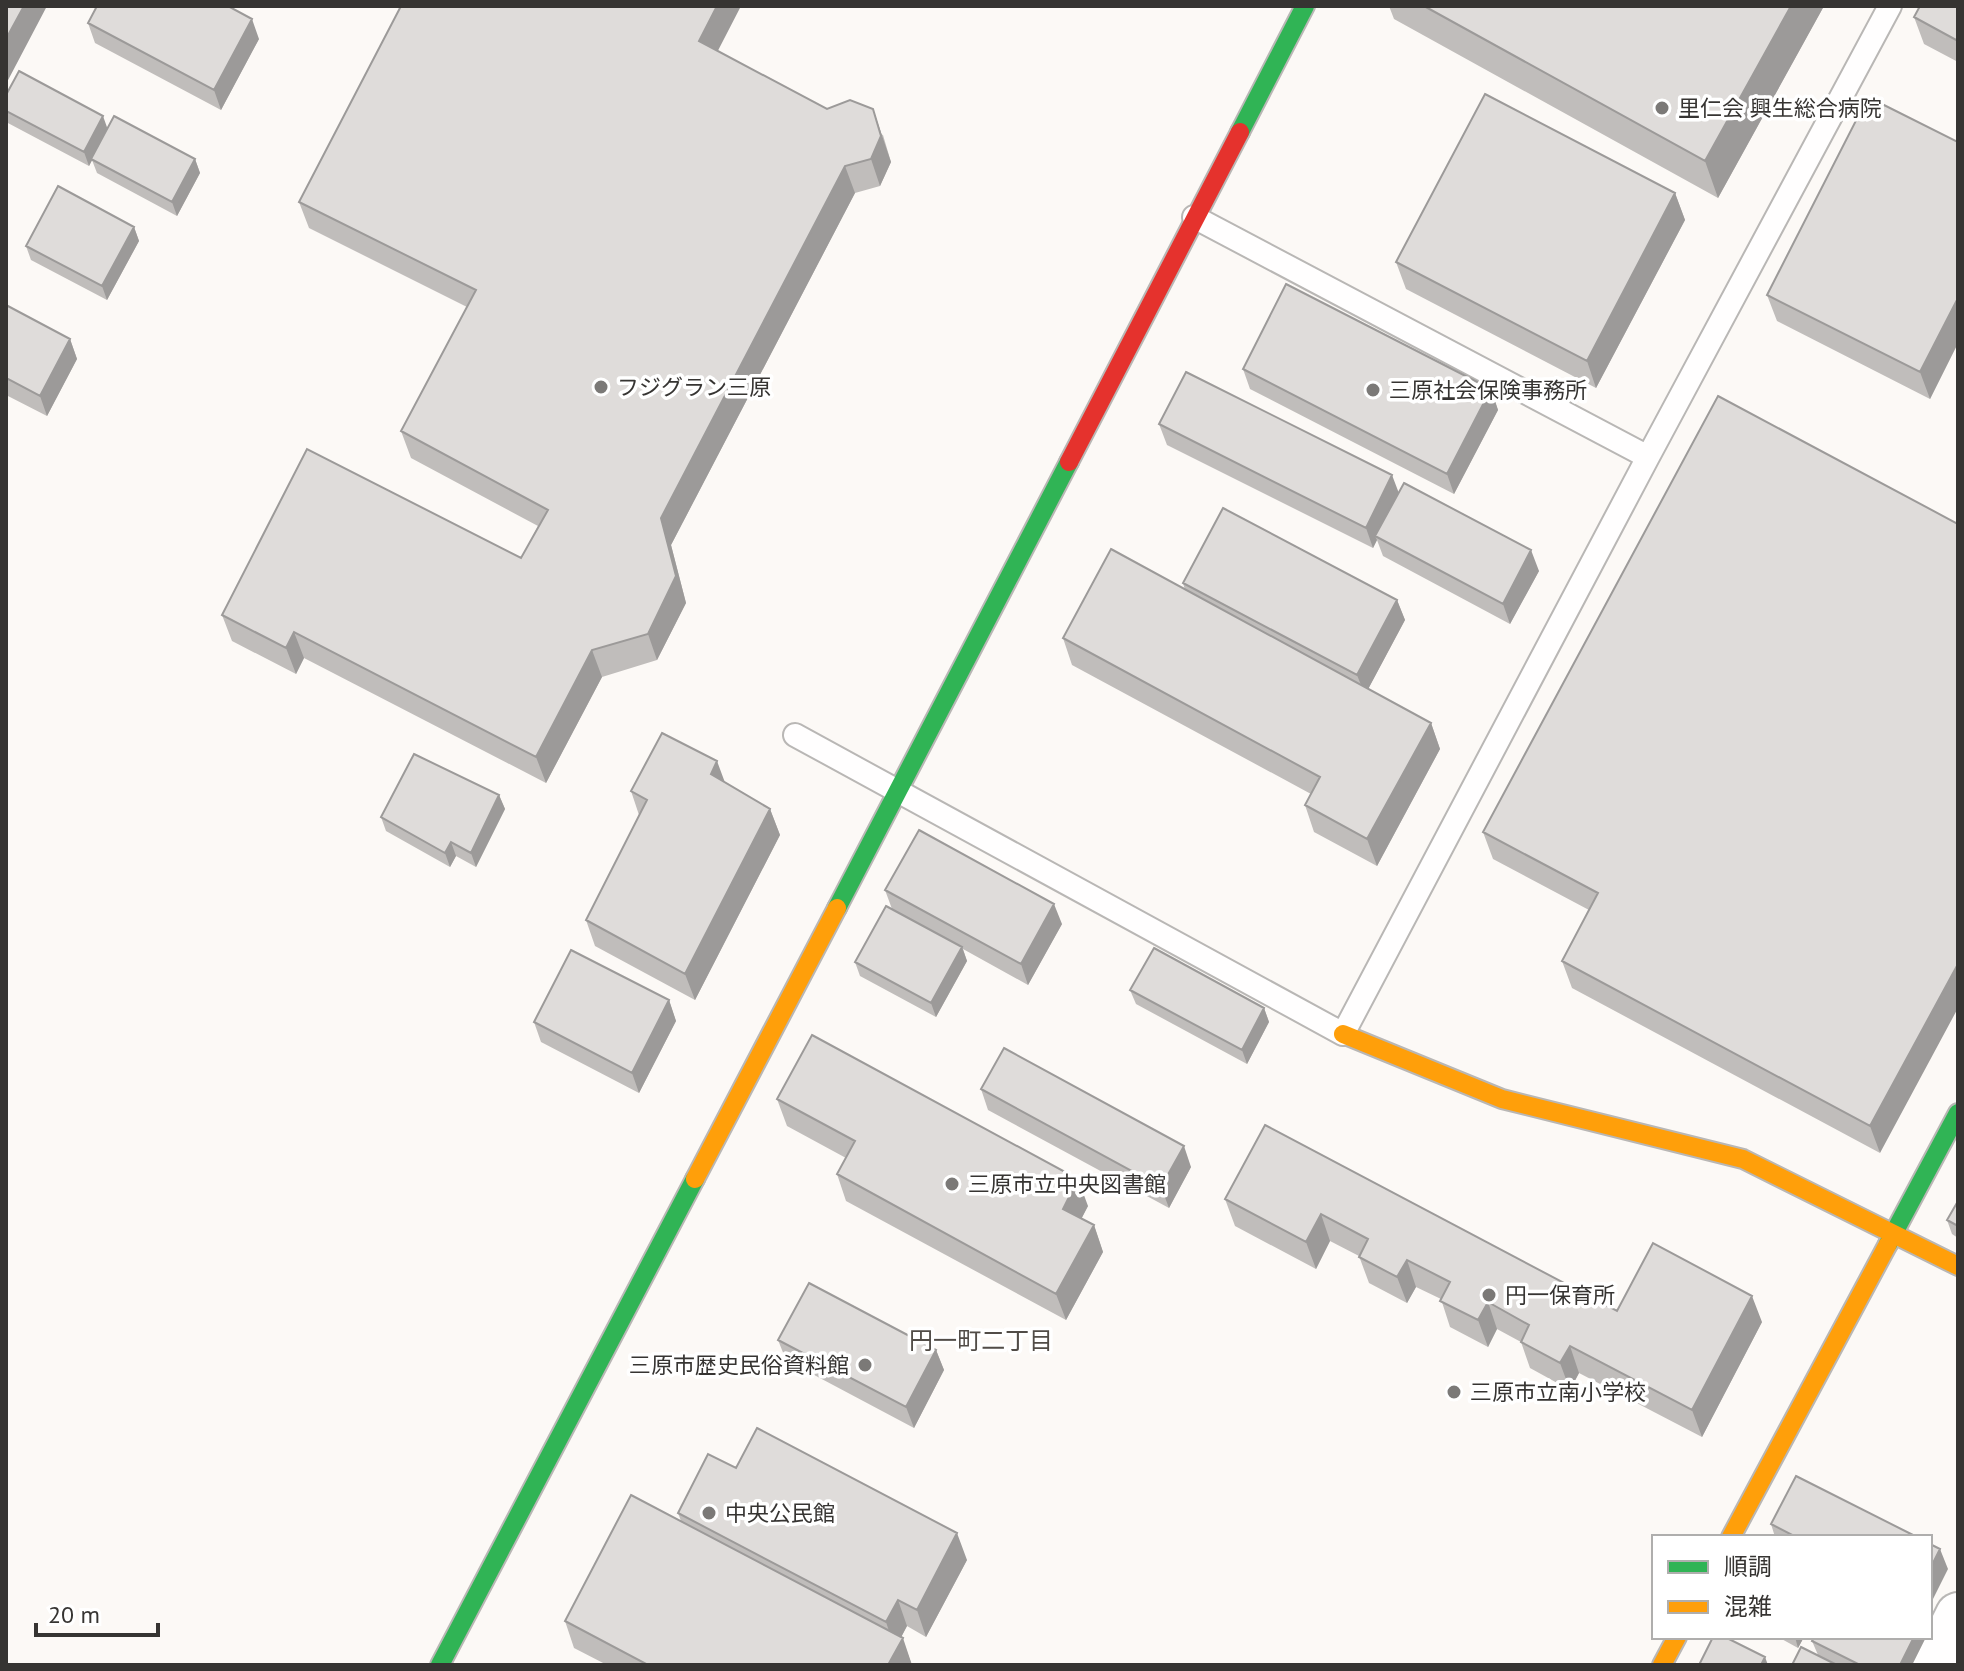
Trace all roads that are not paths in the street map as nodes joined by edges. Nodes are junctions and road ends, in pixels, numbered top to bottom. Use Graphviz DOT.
graph roads {
  1 [pos="1305,6"];
  2 [pos="1890,6"];
  3 [pos="1194,217"];
  4 [pos="1648,457"];
  5 [pos="795,735"];
  6 [pos="899,790"];
  7 [pos="1343,1034"];
  8 [pos="1958,1113"];
  9 [pos="1894,1234"];
  10 [pos="1958,1266"];
  11 [pos="1732,1535"];
  12 [pos="1958,1615"];
  13 [pos="1676,1639"];
  14 [pos="440,1665"];
  15 [pos="1662,1665"];
  16 [pos="1933,1665"];
  1 -- 3 [label="street"];
  2 -- 4 [label="lane"];
  3 -- 4 [label="lane"];
  3 -- 6 [label="street"];
  4 -- 7 [label="lane"];
  5 -- 6 [label="lane"];
  6 -- 7 [label="lane"];
  6 -- 14 [label="street"];
  7 -- 9 [label="street"];
  8 -- 9 [label="street"];
  9 -- 10 [label="street"];
  9 -- 11 [label="street"];
  12 -- 16 [label="street"];
  13 -- 15 [label="street"];
}
